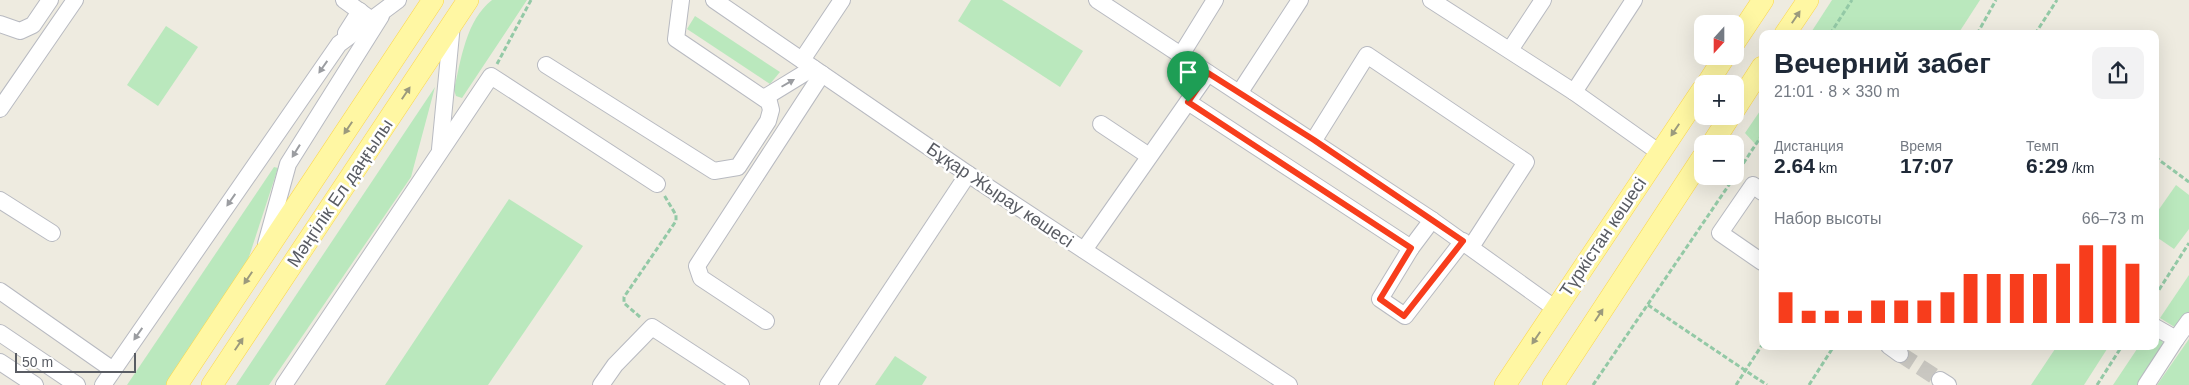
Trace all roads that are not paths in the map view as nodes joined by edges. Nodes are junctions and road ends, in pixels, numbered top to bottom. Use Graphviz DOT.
graph roads {
  1 [pos="50,0"];
  2 [pos="74,0"];
  3 [pos="344,0"];
  4 [pos="433,0"];
  5 [pos="681,0"];
  6 [pos="714,0"];
  7 [pos="842,0"];
  8 [pos="1097,0"];
  9 [pos="1214,0"];
  10 [pos="1300,0"];
  11 [pos="1431,0"];
  12 [pos="1543,0"];
  13 [pos="1634,0"];
  14 [pos="1763,0"];
  15 [pos="1808,0"];
  16 [pos="468,2"];
  17 [pos="392,3"];
  18 [pos="365,15"];
  19 [pos="0,24"];
  20 [pos="452,24"];
  21 [pos="1744,28"];
  22 [pos="1788,30"];
  23 [pos="1510,50"];
  24 [pos="1181,55"];
  25 [pos="546,65"];
  26 [pos="812,68"];
  27 [pos="1208,73"];
  28 [pos="1759,73"];
  29 [pos="1240,92"];
  30 [pos="1574,92"];
  31 [pos="1744,95"];
  32 [pos="764,98"];
  33 [pos="1188,102"];
  34 [pos="1694,102"];
  35 [pos="0,109"];
  36 [pos="1101,124"];
  37 [pos="1314,140"];
  38 [pos="440,151"];
  39 [pos="1660,153"];
  40 [pos="1149,156"];
  41 [pos="1694,170"];
  42 [pos="968,174"];
  43 [pos="656,184"];
  44 [pos="1759,190"];
  45 [pos="0,200"];
  46 [pos="1432,220"];
  47 [pos="52,233"];
  48 [pos="1467,244"];
  49 [pos="1411,248"];
  50 [pos="1084,250"];
  51 [pos="262,258"];
  52 [pos="1759,260"];
  53 [pos="0,292"];
  54 [pos="1556,309"];
  55 [pos="766,321"];
  56 [pos="2189,321"];
  57 [pos="2159,329"];
  58 [pos="0,333"];
  59 [pos="2176,339"];
  60 [pos="0,362"];
  61 [pos="114,370"];
  62 [pos="35,385"];
  63 [pos="77,385"];
  64 [pos="103,385"];
  65 [pos="177,385"];
  66 [pos="212,385"];
  67 [pos="284,385"];
  68 [pos="601,385"];
  69 [pos="741,385"];
  70 [pos="828,385"];
  71 [pos="1289,385"];
  72 [pos="1505,385"];
  73 [pos="1553,385"];
  74 [pos="2146,385"];
  1 -- 19 [label="street"];
  2 -- 35 [label="street"];
  3 -- 18 [label="street"];
  4 -- 51 [label="main road, Мәңгілік Ел даңғылы, one-way"];
  5 -- 32 [label="street"];
  6 -- 26 [label="street, Бұқар Жырау көшесі"];
  7 -- 26 [label="street"];
  8 -- 24 [label="street"];
  9 -- 24 [label="street"];
  10 -- 29 [label="street"];
  11 -- 23 [label="street"];
  12 -- 23 [label="street"];
  13 -- 30 [label="street"];
  14 -- 21 [label="main road"];
  22 -- 15 [label="main road, one-way"];
  16 -- 20 [label="main road, Мәңгілік Ел даңғылы"];
  17 -- 18 [label="street"];
  17 -- 51 [label="street, one-way"];
  18 -- 61 [label="street, one-way"];
  20 -- 38 [label="street"];
  66 -- 20 [label="main road, Мәңгілік Ел даңғылы, one-way"];
  23 -- 30 [label="street"];
  24 -- 27 [label="street"];
  25 -- 32 [label="street"];
  32 -- 26 [label="street, one-way"];
  26 -- 42 [label="street, Бұқар Жырау көшесі"];
  26 -- 55 [label="street"];
  27 -- 29 [label="street"];
  27 -- 33 [label="street"];
  28 -- 31 [label="main road"];
  29 -- 37 [label="street"];
  30 -- 39 [label="street"];
  33 -- 40 [label="street"];
  33 -- 49 [label="street"];
  34 -- 39 [label="main road, Түркістан көшесі, one-way"];
  36 -- 40 [label="street"];
  37 -- 46 [label="street"];
  37 -- 48 [label="street"];
  38 -- 43 [label="street"];
  38 -- 67 [label="street"];
  39 -- 54 [label="main road, Түркістан көшесі"];
  40 -- 50 [label="street"];
  73 -- 41 [label="main road, one-way"];
  42 -- 50 [label="street, Бұқар Жырау көшесі"];
  42 -- 70 [label="street"];
  44 -- 52 [label="street"];
  45 -- 47 [label="street"];
  46 -- 48 [label="street"];
  46 -- 49 [label="street"];
  48 -- 49 [label="street"];
  48 -- 54 [label="street"];
  50 -- 71 [label="street, Бұқар Жырау көшесі"];
  51 -- 65 [label="main road, Мәңгілік Ел даңғылы, one-way"];
  53 -- 61 [label="street"];
  54 -- 72 [label="main road, Түркістан көшесі, one-way"];
  56 -- 59 [label="street"];
  57 -- 59 [label="street"];
  58 -- 63 [label="street"];
  59 -- 74 [label="street"];
  60 -- 62 [label="street"];
  61 -- 64 [label="street"];
  68 -- 69 [label="street"];
}
